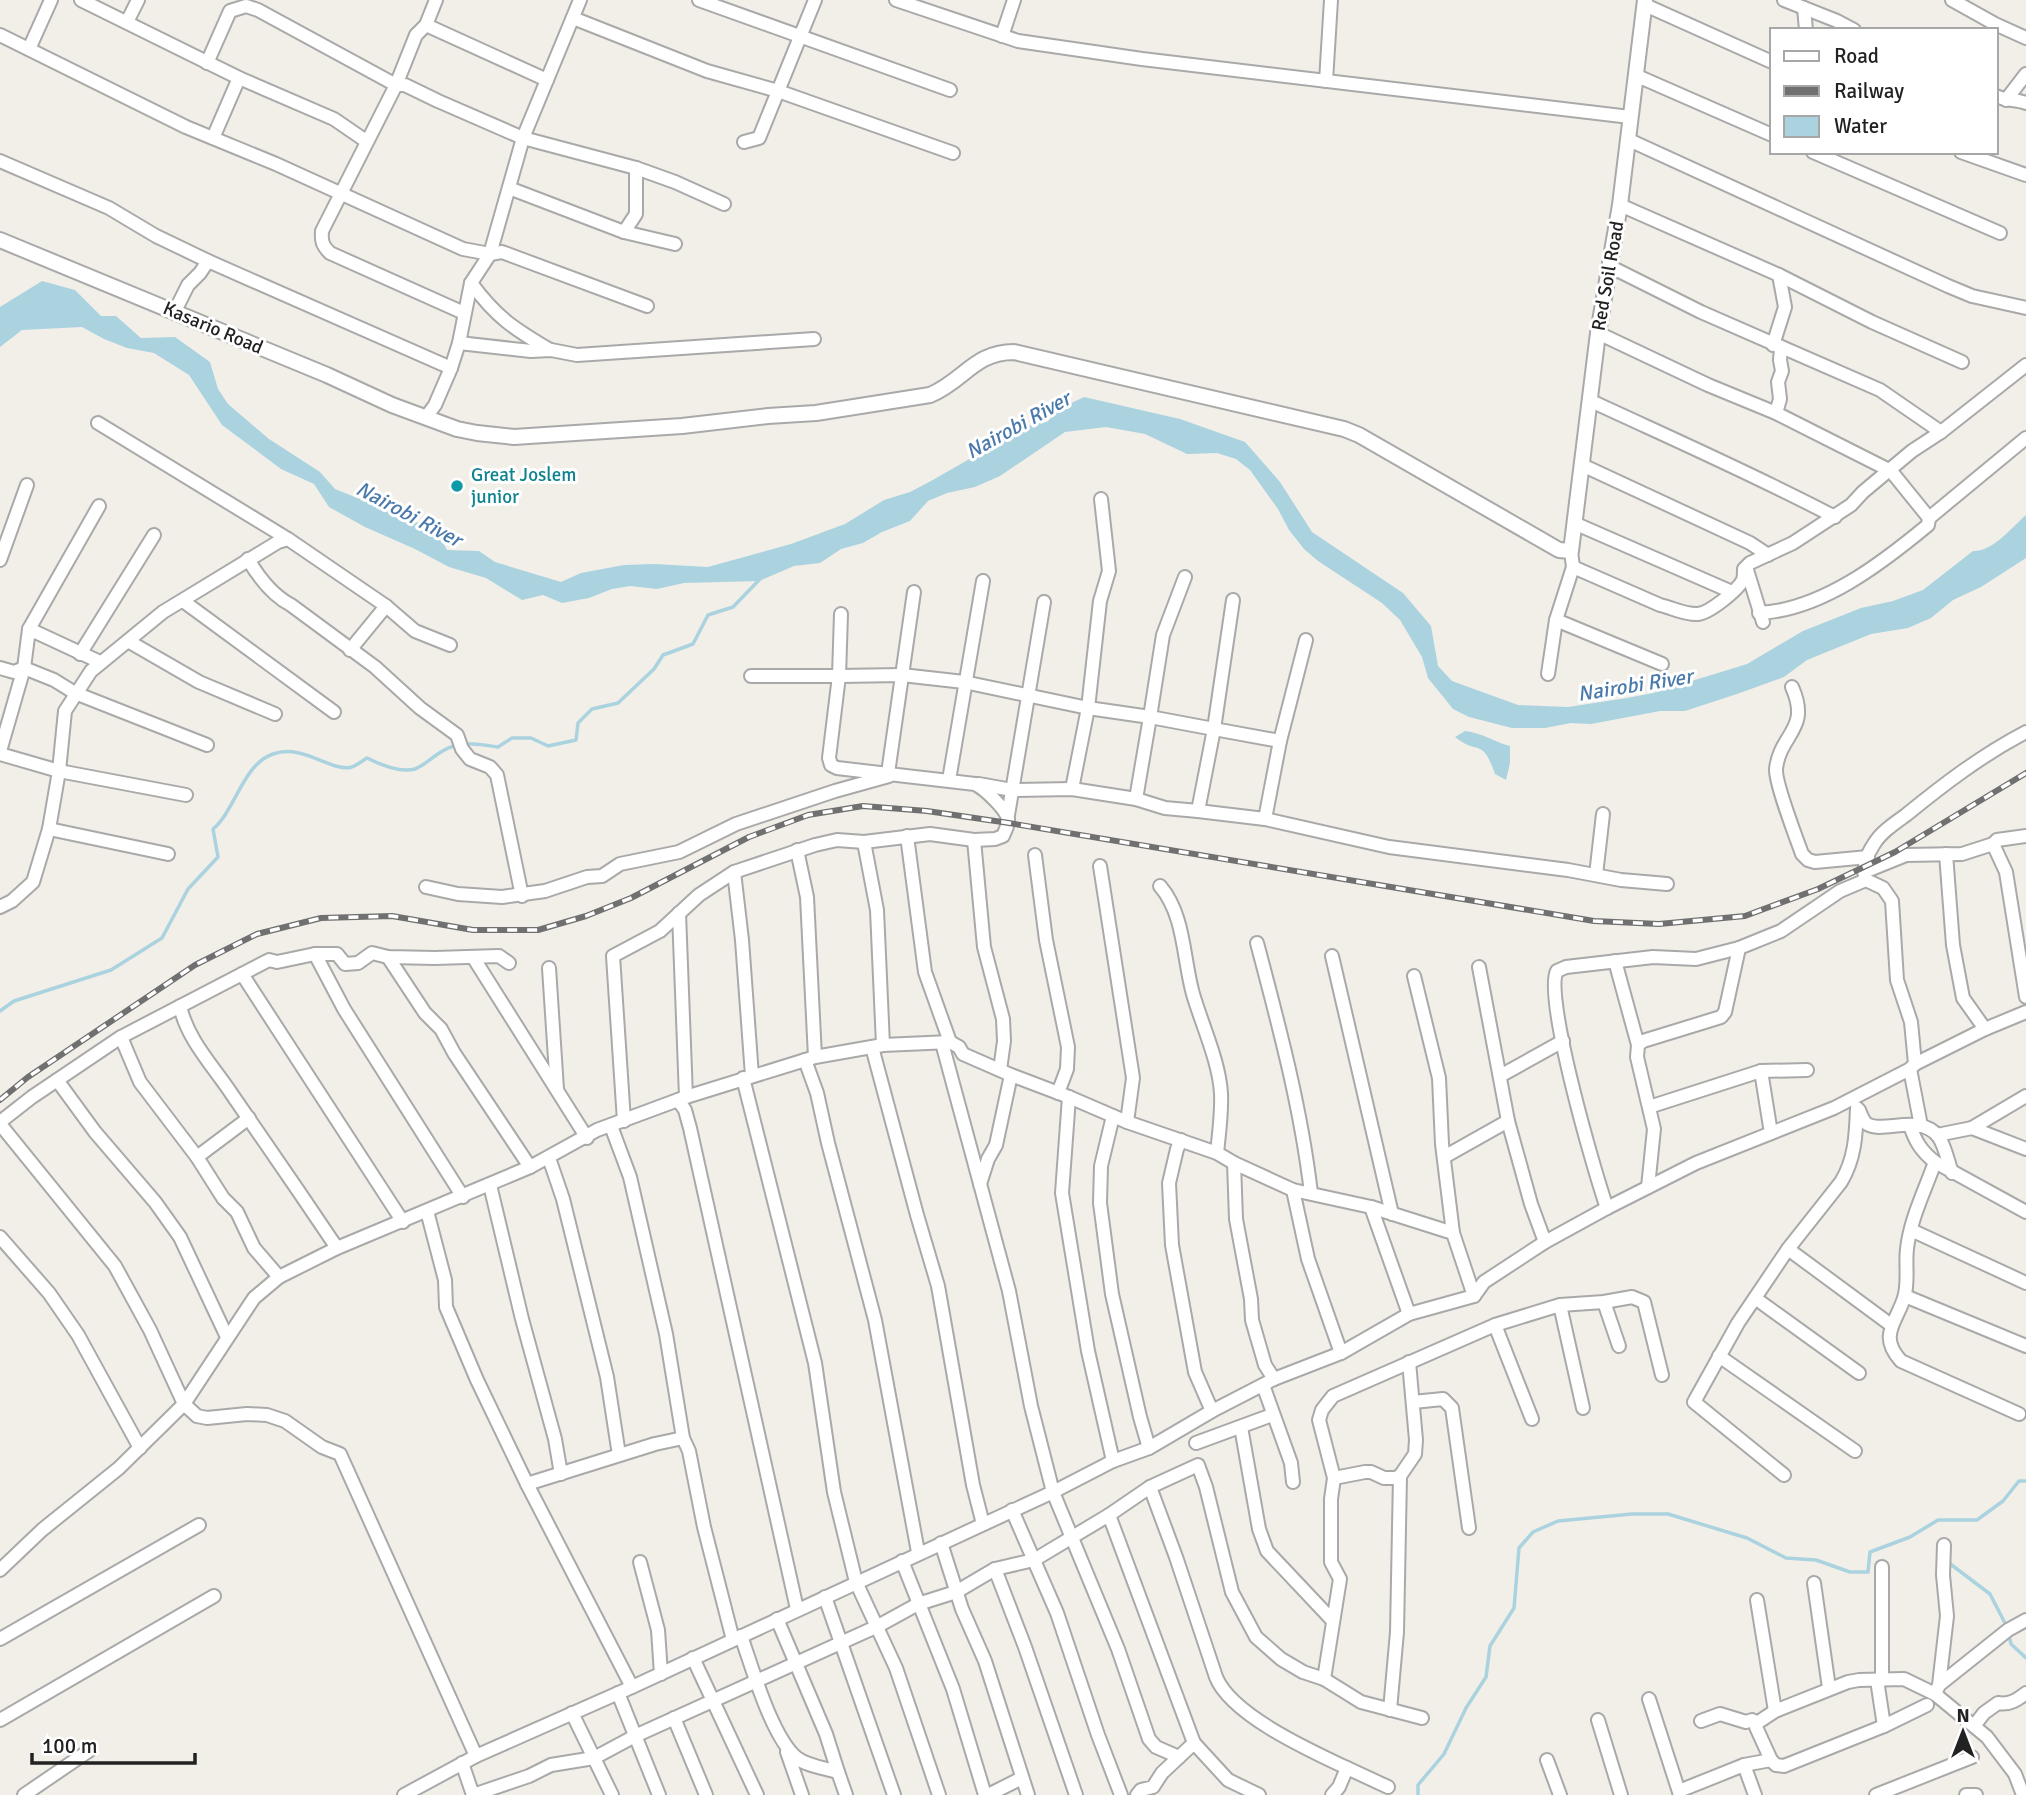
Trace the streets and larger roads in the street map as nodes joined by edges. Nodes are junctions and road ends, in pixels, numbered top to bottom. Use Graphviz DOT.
graph roads {
  1 [pos="51,0"];
  2 [pos="81,0"];
  3 [pos="138,0"];
  4 [pos="225,0"];
  5 [pos="436,0"];
  6 [pos="580,0"];
  7 [pos="699,0"];
  8 [pos="815,0"];
  9 [pos="896,0"];
  10 [pos="1014,0"];
  11 [pos="1331,0"];
  12 [pos="1784,0"];
  13 [pos="1952,0"];
  14 [pos="1645,3"];
  15 [pos="237,7"];
  16 [pos="1804,8"];
  17 [pos="573,18"];
  18 [pos="127,22"];
  19 [pos="426,25"];
  20 [pos="1806,28"];
  21 [pos="1851,28"];
  22 [pos="0,35"];
  23 [pos="799,35"];
  24 [pos="1002,36"];
  25 [pos="2026,38"];
  26 [pos="29,49"];
  27 [pos="1770,61"];
  28 [pos="207,63"];
  29 [pos="1635,75"];
  30 [pos="2026,75"];
  31 [pos="239,78"];
  32 [pos="547,80"];
  33 [pos="1326,81"];
  34 [pos="396,85"];
  35 [pos="950,90"];
  36 [pos="778,91"];
  37 [pos="2001,98"];
  38 [pos="2026,103"];
  39 [pos="1630,117"];
  40 [pos="1770,134"];
  41 [pos="213,138"];
  42 [pos="523,138"];
  43 [pos="1629,140"];
  44 [pos="366,141"];
  45 [pos="744,142"];
  46 [pos="953,153"];
  47 [pos="1818,154"];
  48 [pos="1967,154"];
  49 [pos="0,161"];
  50 [pos="636,168"];
  51 [pos="2026,175"];
  52 [pos="509,188"];
  53 [pos="341,195"];
  54 [pos="724,204"];
  55 [pos="1620,205"];
  56 [pos="624,232"];
  57 [pos="2000,233"];
  58 [pos="0,240"];
  59 [pos="675,244"];
  60 [pos="490,254"];
  61 [pos="208,261"];
  62 [pos="1609,266"];
  63 [pos="1779,275"];
  64 [pos="471,283"];
  65 [pos="647,306"];
  66 [pos="2026,308"];
  67 [pos="175,311"];
  68 [pos="464,313"];
  69 [pos="1598,333"];
  70 [pos="814,339"];
  71 [pos="459,342"];
  72 [pos="1777,346"];
  73 [pos="551,350"];
  74 [pos="1962,362"];
  75 [pos="2026,365"];
  76 [pos="451,368"];
  77 [pos="1591,401"];
  78 [pos="1776,413"];
  79 [pos="426,417"];
  80 [pos="98,423"];
  81 [pos="1941,432"];
  82 [pos="2026,438"];
  83 [pos="1582,465"];
  84 [pos="1891,471"];
  85 [pos="27,485"];
  86 [pos="1101,499"];
  87 [pos="99,506"];
  88 [pos="1835,517"];
  89 [pos="1929,518"];
  90 [pos="1574,523"];
  91 [pos="154,535"];
  92 [pos="288,539"];
  93 [pos="1571,551"];
  94 [pos="1768,555"];
  95 [pos="248,559"];
  96 [pos="0,561"];
  97 [pos="1746,566"];
  98 [pos="1573,567"];
  99 [pos="1185,577"];
  100 [pos="982,581"];
  101 [pos="914,592"];
  102 [pos="1732,592"];
  103 [pos="1233,600"];
  104 [pos="183,601"];
  105 [pos="1044,601"];
  106 [pos="386,606"];
  107 [pos="841,614"];
  108 [pos="1556,620"];
  109 [pos="29,629"];
  110 [pos="1306,640"];
  111 [pos="128,641"];
  112 [pos="450,645"];
  113 [pos="350,650"];
  114 [pos="80,654"];
  115 [pos="100,662"];
  116 [pos="1661,664"];
  117 [pos="0,668"];
  118 [pos="24,668"];
  119 [pos="1548,674"];
  120 [pos="902,675"];
  121 [pos="839,676"];
  122 [pos="751,677"];
  123 [pos="964,682"];
  124 [pos="1792,687"];
  125 [pos="75,693"];
  126 [pos="1027,696"];
  127 [pos="1088,708"];
  128 [pos="334,712"];
  129 [pos="275,714"];
  130 [pos="1150,717"];
  131 [pos="1214,729"];
  132 [pos="2026,732"];
  133 [pos="1279,741"];
  134 [pos="206,745"];
  135 [pos="0,753"];
  136 [pos="59,771"];
  137 [pos="892,774"];
  138 [pos="949,780"];
  139 [pos="975,784"];
  140 [pos="1072,789"];
  141 [pos="1012,790"];
  142 [pos="186,795"];
  143 [pos="1136,799"];
  144 [pos="1198,811"];
  145 [pos="1603,814"];
  146 [pos="1008,815"];
  147 [pos="1265,819"];
  148 [pos="49,829"];
  149 [pos="907,836"];
  150 [pos="2026,836"];
  151 [pos="974,840"];
  152 [pos="864,842"];
  153 [pos="1993,844"];
  154 [pos="797,850"];
  155 [pos="168,854"];
  156 [pos="1945,854"];
  157 [pos="1035,855"];
  158 [pos="1868,857"];
  159 [pos="1100,866"];
  160 [pos="734,872"];
  161 [pos="1596,875"];
  162 [pos="1865,876"];
  163 [pos="1667,884"];
  164 [pos="1160,886"];
  165 [pos="426,887"];
  166 [pos="522,896"];
  167 [pos="0,907"];
  168 [pos="679,913"];
  169 [pos="1257,943"];
  170 [pos="1739,948"];
  171 [pos="314,954"];
  172 [pos="1332,956"];
  173 [pos="388,957"];
  174 [pos="473,957"];
  175 [pos="1615,961"];
  176 [pos="509,963"];
  177 [pos="1479,967"];
  178 [pos="549,968"];
  179 [pos="242,974"];
  180 [pos="1414,976"];
  181 [pos="2026,996"];
  182 [pos="180,1006"];
  183 [pos="2026,1012"];
  184 [pos="1986,1029"];
  185 [pos="121,1037"];
  186 [pos="1563,1041"];
  187 [pos="946,1042"];
  188 [pos="1638,1045"];
  189 [pos="878,1046"];
  190 [pos="810,1059"];
  191 [pos="1913,1067"];
  192 [pos="1807,1070"];
  193 [pos="1761,1071"];
  194 [pos="1005,1073"];
  195 [pos="1500,1076"];
  196 [pos="747,1077"];
  197 [pos="57,1080"];
  198 [pos="557,1089"];
  199 [pos="1063,1095"];
  200 [pos="2026,1096"];
  201 [pos="682,1099"];
  202 [pos="1842,1104"];
  203 [pos="1649,1107"];
  204 [pos="1857,1108"];
  205 [pos="1112,1116"];
  206 [pos="249,1118"];
  207 [pos="624,1121"];
  208 [pos="1508,1121"];
  209 [pos="1127,1122"];
  210 [pos="0,1123"];
  211 [pos="611,1126"];
  212 [pos="1916,1126"];
  213 [pos="1972,1128"];
  214 [pos="1771,1133"];
  215 [pos="1937,1135"];
  216 [pos="587,1138"];
  217 [pos="1181,1140"];
  218 [pos="2026,1149"];
  219 [pos="1217,1153"];
  220 [pos="197,1157"];
  221 [pos="1444,1157"];
  222 [pos="549,1158"];
  223 [pos="1935,1162"];
  224 [pos="1234,1163"];
  225 [pos="530,1167"];
  226 [pos="1952,1173"];
  227 [pos="980,1184"];
  228 [pos="490,1185"];
  229 [pos="1648,1187"];
  230 [pos="1293,1189"];
  231 [pos="1311,1193"];
  232 [pos="463,1197"];
  233 [pos="1371,1207"];
  234 [pos="1606,1208"];
  235 [pos="427,1211"];
  236 [pos="2026,1212"];
  237 [pos="1392,1214"];
  238 [pos="403,1222"];
  239 [pos="1911,1230"];
  240 [pos="1453,1233"];
  241 [pos="0,1237"];
  242 [pos="1545,1242"];
  243 [pos="337,1248"];
  244 [pos="1788,1249"];
  245 [pos="279,1277"];
  246 [pos="2026,1283"];
  247 [pos="1474,1296"];
  248 [pos="1905,1296"];
  249 [pos="1755,1298"];
  250 [pos="1604,1302"];
  251 [pos="1560,1305"];
  252 [pos="1409,1314"];
  253 [pos="1495,1325"];
  254 [pos="1891,1325"];
  255 [pos="227,1337"];
  256 [pos="1619,1346"];
  257 [pos="2026,1346"];
  258 [pos="1341,1353"];
  259 [pos="1719,1356"];
  260 [pos="1409,1362"];
  261 [pos="1859,1373"];
  262 [pos="1662,1375"];
  263 [pos="1269,1382"];
  264 [pos="1413,1402"];
  265 [pos="184,1404"];
  266 [pos="1583,1408"];
  267 [pos="1212,1411"];
  268 [pos="2019,1414"];
  269 [pos="1272,1415"];
  270 [pos="1200,1418"];
  271 [pos="1532,1419"];
  272 [pos="1241,1427"];
  273 [pos="683,1438"];
  274 [pos="1196,1443"];
  275 [pos="141,1448"];
  276 [pos="1149,1448"];
  277 [pos="1855,1451"];
  278 [pos="619,1455"];
  279 [pos="1113,1461"];
  280 [pos="1198,1465"];
  281 [pos="561,1474"];
  282 [pos="1784,1475"];
  283 [pos="1400,1476"];
  284 [pos="1335,1478"];
  285 [pos="1293,1482"];
  286 [pos="527,1485"];
  287 [pos="1150,1487"];
  288 [pos="1053,1492"];
  289 [pos="1012,1510"];
  290 [pos="1110,1515"];
  291 [pos="983,1524"];
  292 [pos="199,1525"];
  293 [pos="1469,1528"];
  294 [pos="1071,1539"];
  295 [pos="941,1542"];
  296 [pos="1944,1545"];
  297 [pos="918,1552"];
  298 [pos="1034,1560"];
  299 [pos="902,1561"];
  300 [pos="640,1562"];
  301 [pos="1882,1567"];
  302 [pos="995,1569"];
  303 [pos="0,1570"];
  304 [pos="856,1582"];
  305 [pos="1814,1583"];
  306 [pos="956,1592"];
  307 [pos="214,1596"];
  308 [pos="825,1597"];
  309 [pos="1757,1600"];
  310 [pos="918,1604"];
  311 [pos="797,1609"];
  312 [pos="777,1619"];
  313 [pos="2026,1620"];
  314 [pos="1333,1621"];
  315 [pos="878,1626"];
  316 [pos="737,1638"];
  317 [pos="0,1639"];
  318 [pos="840,1644"];
  319 [pos="693,1658"];
  320 [pos="794,1663"];
  321 [pos="661,1674"];
  322 [pos="1324,1679"];
  323 [pos="757,1680"];
  324 [pos="1880,1680"];
  325 [pos="632,1687"];
  326 [pos="1829,1688"];
  327 [pos="1937,1689"];
  328 [pos="618,1693"];
  329 [pos="2026,1693"];
  330 [pos="1649,1699"];
  331 [pos="712,1701"];
  332 [pos="1927,1705"];
  333 [pos="1390,1710"];
  334 [pos="1775,1711"];
  335 [pos="572,1713"];
  336 [pos="674,1718"];
  337 [pos="1422,1718"];
  338 [pos="0,1720"];
  339 [pos="1598,1720"];
  340 [pos="1701,1721"];
  341 [pos="1757,1723"];
  342 [pos="1884,1726"];
  343 [pos="1974,1726"];
  344 [pos="635,1736"];
  345 [pos="1194,1743"];
  346 [pos="786,1748"];
  347 [pos="90,1750"];
  348 [pos="476,1756"];
  349 [pos="1972,1756"];
  350 [pos="1180,1757"];
  351 [pos="594,1758"];
  352 [pos="1547,1760"];
  353 [pos="1771,1760"];
  354 [pos="462,1763"];
  355 [pos="2026,1763"];
  356 [pos="1744,1765"];
  357 [pos="1347,1768"];
  358 [pos="838,1772"];
  359 [pos="2015,1774"];
  360 [pos="1022,1779"];
  361 [pos="1388,1787"];
  362 [pos="1142,1793"];
  363 [pos="1680,1793"];
  364 [pos="24,1795"];
  365 [pos="404,1795"];
  366 [pos="473,1795"];
  367 [pos="612,1795"];
  368 [pos="659,1795"];
  369 [pos="706,1795"];
  370 [pos="757,1795"];
  371 [pos="802,1795"];
  372 [pos="846,1795"];
  373 [pos="894,1795"];
  374 [pos="939,1795"];
  375 [pos="986,1795"];
  376 [pos="1028,1795"];
  377 [pos="1076,1795"];
  378 [pos="1121,1795"];
  379 [pos="1259,1795"];
  380 [pos="1332,1795"];
  381 [pos="1560,1795"];
  382 [pos="1621,1795"];
  383 [pos="1755,1795"];
  384 [pos="1877,1795"];
  385 [pos="1966,1795"];
  386 [pos="1976,1795"];
  387 [pos="2023,1795"];
  1 -- 26 [label="street"];
  2 -- 18 [label="street"];
  3 -- 18 [label="street"];
  4 -- 15 [label="street"];
  5 -- 19 [label="street"];
  6 -- 17 [label="street"];
  7 -- 23 [label="street"];
  8 -- 23 [label="street"];
  9 -- 24 [label="street"];
  10 -- 24 [label="street"];
  11 -- 33 [label="street"];
  12 -- 16 [label="street"];
  13 -- 25 [label="street"];
  14 -- 27 [label="street"];
  14 -- 29 [label="street, Red Soil Road"];
  15 -- 28 [label="street"];
  15 -- 34 [label="street"];
  16 -- 20 [label="street"];
  16 -- 21 [label="street"];
  17 -- 32 [label="street"];
  17 -- 36 [label="street"];
  18 -- 28 [label="street"];
  19 -- 32 [label="street"];
  19 -- 34 [label="street"];
  22 -- 26 [label="street"];
  23 -- 35 [label="street"];
  23 -- 36 [label="street"];
  24 -- 33 [label="street"];
  26 -- 41 [label="street"];
  28 -- 31 [label="street"];
  29 -- 39 [label="street, Red Soil Road"];
  29 -- 40 [label="street"];
  30 -- 37 [label="street"];
  31 -- 41 [label="street"];
  31 -- 44 [label="street"];
  32 -- 42 [label="street"];
  33 -- 39 [label="street"];
  34 -- 42 [label="street"];
  34 -- 44 [label="street"];
  36 -- 45 [label="street"];
  36 -- 46 [label="street"];
  37 -- 38 [label="street"];
  39 -- 43 [label="street, Red Soil Road"];
  41 -- 53 [label="street"];
  42 -- 50 [label="street"];
  42 -- 52 [label="street"];
  43 -- 55 [label="street, Red Soil Road"];
  43 -- 66 [label="street"];
  44 -- 53 [label="street"];
  47 -- 57 [label="street"];
  48 -- 51 [label="street"];
  49 -- 61 [label="street"];
  50 -- 54 [label="street"];
  50 -- 56 [label="street"];
  52 -- 56 [label="street"];
  52 -- 60 [label="street"];
  53 -- 60 [label="street"];
  53 -- 68 [label="street"];
  55 -- 62 [label="street, Red Soil Road"];
  55 -- 63 [label="street"];
  56 -- 59 [label="street"];
  58 -- 67 [label="street, Kasario Road"];
  60 -- 64 [label="street"];
  60 -- 65 [label="street"];
  61 -- 67 [label="street"];
  61 -- 76 [label="street"];
  62 -- 69 [label="street, Red Soil Road"];
  62 -- 72 [label="street"];
  63 -- 72 [label="street"];
  63 -- 74 [label="street"];
  64 -- 68 [label="street"];
  64 -- 73 [label="street"];
  67 -- 79 [label="street, Kasario Road"];
  68 -- 71 [label="street"];
  69 -- 77 [label="street, Red Soil Road"];
  69 -- 78 [label="street"];
  70 -- 73 [label="street"];
  71 -- 73 [label="street"];
  71 -- 76 [label="street"];
  72 -- 78 [label="street"];
  72 -- 81 [label="street"];
  75 -- 81 [label="street"];
  76 -- 79 [label="street"];
  77 -- 83 [label="street, Red Soil Road"];
  77 -- 88 [label="street"];
  78 -- 84 [label="street"];
  79 -- 93 [label="street, Kasario Road"];
  80 -- 92 [label="street"];
  81 -- 84 [label="street"];
  82 -- 89 [label="street"];
  83 -- 90 [label="street, Red Soil Road"];
  83 -- 94 [label="street"];
  84 -- 88 [label="street"];
  84 -- 89 [label="street"];
  85 -- 96 [label="street"];
  86 -- 127 [label="street"];
  87 -- 109 [label="street"];
  88 -- 94 [label="street"];
  89 -- 97 [label="street"];
  90 -- 93 [label="street, Red Soil Road"];
  90 -- 102 [label="street"];
  91 -- 114 [label="street"];
  92 -- 95 [label="street"];
  92 -- 106 [label="street"];
  93 -- 98 [label="street"];
  94 -- 97 [label="street"];
  95 -- 104 [label="street"];
  95 -- 113 [label="street"];
  97 -- 102 [label="street"];
  98 -- 102 [label="street"];
  98 -- 108 [label="street"];
  99 -- 130 [label="street"];
  100 -- 123 [label="street"];
  101 -- 120 [label="street"];
  103 -- 131 [label="street"];
  104 -- 111 [label="street"];
  104 -- 128 [label="street"];
  105 -- 126 [label="street"];
  106 -- 112 [label="street"];
  106 -- 113 [label="street"];
  107 -- 121 [label="street"];
  108 -- 116 [label="street"];
  108 -- 119 [label="street"];
  109 -- 114 [label="street"];
  109 -- 118 [label="street"];
  110 -- 133 [label="street"];
  111 -- 115 [label="street"];
  111 -- 129 [label="street"];
  113 -- 166 [label="street"];
  114 -- 115 [label="street"];
  115 -- 125 [label="street"];
  117 -- 118 [label="street"];
  118 -- 125 [label="street"];
  118 -- 135 [label="street"];
  120 -- 121 [label="street"];
  120 -- 123 [label="street"];
  120 -- 137 [label="street"];
  121 -- 122 [label="street"];
  121 -- 137 [label="street"];
  123 -- 126 [label="street"];
  123 -- 138 [label="street"];
  124 -- 158 [label="street"];
  125 -- 134 [label="street"];
  125 -- 136 [label="street"];
  126 -- 127 [label="street"];
  126 -- 141 [label="street"];
  127 -- 130 [label="street"];
  127 -- 140 [label="street"];
  130 -- 131 [label="street"];
  130 -- 143 [label="street"];
  131 -- 133 [label="street"];
  131 -- 144 [label="street"];
  132 -- 158 [label="street"];
  133 -- 147 [label="street"];
  135 -- 136 [label="street"];
  136 -- 142 [label="street"];
  136 -- 148 [label="street"];
  137 -- 138 [label="street"];
  137 -- 166 [label="street"];
  138 -- 139 [label="street"];
  139 -- 141 [label="street"];
  139 -- 146 [label="street"];
  140 -- 141 [label="street"];
  140 -- 143 [label="street"];
  141 -- 146 [label="street"];
  143 -- 144 [label="street"];
  144 -- 147 [label="street"];
  145 -- 161 [label="street"];
  146 -- 151 [label="street"];
  147 -- 161 [label="street"];
  148 -- 155 [label="street"];
  148 -- 167 [label="street"];
  149 -- 151 [label="street"];
  149 -- 152 [label="street"];
  149 -- 187 [label="street"];
  150 -- 153 [label="street"];
  151 -- 194 [label="street"];
  152 -- 154 [label="street"];
  152 -- 189 [label="street"];
  153 -- 156 [label="street"];
  153 -- 181 [label="street"];
  154 -- 160 [label="street"];
  154 -- 190 [label="street"];
  156 -- 162 [label="street"];
  156 -- 184 [label="street"];
  157 -- 199 [label="street"];
  158 -- 162 [label="street"];
  159 -- 209 [label="street"];
  160 -- 168 [label="street"];
  160 -- 196 [label="street"];
  161 -- 163 [label="street"];
  162 -- 170 [label="street"];
  162 -- 191 [label="street"];
  164 -- 219 [label="street"];
  165 -- 166 [label="street"];
  168 -- 201 [label="street"];
  168 -- 207 [label="street"];
  169 -- 231 [label="street"];
  170 -- 175 [label="street"];
  170 -- 188 [label="street"];
  171 -- 173 [label="street"];
  171 -- 179 [label="street"];
  171 -- 232 [label="street"];
  172 -- 237 [label="street"];
  173 -- 174 [label="street"];
  173 -- 225 [label="street"];
  174 -- 176 [label="street"];
  174 -- 198 [label="street"];
  175 -- 186 [label="street"];
  175 -- 188 [label="street"];
  177 -- 195 [label="street"];
  178 -- 198 [label="street"];
  179 -- 182 [label="street"];
  179 -- 238 [label="street"];
  180 -- 221 [label="street"];
  182 -- 185 [label="street"];
  182 -- 206 [label="street"];
  183 -- 184 [label="street"];
  184 -- 191 [label="street"];
  185 -- 197 [label="street"];
  185 -- 220 [label="street"];
  186 -- 195 [label="street"];
  186 -- 234 [label="street"];
  187 -- 189 [label="street"];
  187 -- 194 [label="street"];
  187 -- 227 [label="street"];
  188 -- 203 [label="street"];
  189 -- 190 [label="street"];
  189 -- 291 [label="street"];
  190 -- 196 [label="street"];
  190 -- 297 [label="street"];
  191 -- 202 [label="street"];
  191 -- 212 [label="street"];
  192 -- 193 [label="street"];
  193 -- 203 [label="street"];
  193 -- 214 [label="street"];
  194 -- 199 [label="street"];
  194 -- 227 [label="street"];
  195 -- 208 [label="street"];
  196 -- 201 [label="street"];
  196 -- 304 [label="street"];
  197 -- 210 [label="street"];
  197 -- 255 [label="street"];
  198 -- 216 [label="street"];
  199 -- 205 [label="street"];
  199 -- 279 [label="street"];
  200 -- 213 [label="street"];
  201 -- 207 [label="street"];
  201 -- 311 [label="street"];
  202 -- 204 [label="street"];
  202 -- 214 [label="street"];
  203 -- 229 [label="street"];
  204 -- 212 [label="street"];
  204 -- 244 [label="street"];
  205 -- 209 [label="street"];
  205 -- 276 [label="street"];
  206 -- 220 [label="street"];
  206 -- 243 [label="street"];
  207 -- 211 [label="street"];
  208 -- 221 [label="street"];
  208 -- 242 [label="street"];
  209 -- 217 [label="street"];
  210 -- 265 [label="street"];
  211 -- 216 [label="street"];
  211 -- 273 [label="street"];
  212 -- 215 [label="street"];
  212 -- 223 [label="street"];
  213 -- 215 [label="street"];
  213 -- 218 [label="street"];
  214 -- 229 [label="street"];
  215 -- 226 [label="street"];
  216 -- 222 [label="street"];
  217 -- 219 [label="street"];
  217 -- 267 [label="street"];
  219 -- 224 [label="street"];
  220 -- 245 [label="street"];
  221 -- 240 [label="street"];
  222 -- 225 [label="street"];
  222 -- 278 [label="street"];
  223 -- 226 [label="street"];
  223 -- 239 [label="street"];
  224 -- 230 [label="street"];
  224 -- 263 [label="street"];
  225 -- 228 [label="street"];
  226 -- 236 [label="street"];
  227 -- 288 [label="street"];
  228 -- 232 [label="street"];
  228 -- 281 [label="street"];
  229 -- 234 [label="street"];
  230 -- 231 [label="street"];
  230 -- 258 [label="street"];
  231 -- 233 [label="street"];
  232 -- 235 [label="street"];
  233 -- 237 [label="street"];
  233 -- 252 [label="street"];
  234 -- 242 [label="street"];
  235 -- 238 [label="street"];
  235 -- 286 [label="street"];
  237 -- 240 [label="street"];
  238 -- 243 [label="street"];
  239 -- 246 [label="street"];
  239 -- 248 [label="street"];
  240 -- 247 [label="street"];
  241 -- 275 [label="street"];
  242 -- 247 [label="street"];
  243 -- 245 [label="street"];
  244 -- 249 [label="street"];
  244 -- 254 [label="street"];
  245 -- 255 [label="street"];
  247 -- 252 [label="street"];
  248 -- 254 [label="street"];
  248 -- 257 [label="street"];
  249 -- 259 [label="street"];
  249 -- 261 [label="street"];
  250 -- 251 [label="street"];
  250 -- 256 [label="street"];
  250 -- 262 [label="street"];
  251 -- 253 [label="street"];
  251 -- 266 [label="street"];
  252 -- 258 [label="street"];
  253 -- 260 [label="street"];
  253 -- 271 [label="street"];
  254 -- 268 [label="street"];
  255 -- 265 [label="street"];
  258 -- 263 [label="street"];
  259 -- 277 [label="street"];
  259 -- 282 [label="street"];
  260 -- 264 [label="street"];
  260 -- 284 [label="street"];
  263 -- 267 [label="street"];
  263 -- 269 [label="street"];
  264 -- 283 [label="street"];
  264 -- 293 [label="street"];
  265 -- 275 [label="street"];
  265 -- 348 [label="street"];
  267 -- 270 [label="street"];
  269 -- 272 [label="street"];
  269 -- 285 [label="street"];
  270 -- 274 [label="street"];
  270 -- 276 [label="street"];
  272 -- 274 [label="street"];
  272 -- 314 [label="street"];
  273 -- 278 [label="street"];
  273 -- 316 [label="street"];
  274 -- 280 [label="street"];
  275 -- 303 [label="street"];
  276 -- 279 [label="street"];
  278 -- 281 [label="street"];
  279 -- 288 [label="street"];
  280 -- 287 [label="street"];
  280 -- 322 [label="street"];
  281 -- 286 [label="street"];
  283 -- 284 [label="street"];
  283 -- 333 [label="street"];
  284 -- 314 [label="street"];
  286 -- 325 [label="street"];
  287 -- 290 [label="street"];
  287 -- 357 [label="street"];
  288 -- 289 [label="street"];
  288 -- 294 [label="street"];
  289 -- 291 [label="street"];
  289 -- 298 [label="street"];
  290 -- 294 [label="street"];
  290 -- 345 [label="street"];
  291 -- 295 [label="street"];
  292 -- 317 [label="street"];
  294 -- 298 [label="street"];
  294 -- 350 [label="street"];
  295 -- 297 [label="street"];
  295 -- 306 [label="street"];
  296 -- 327 [label="street"];
  297 -- 299 [label="street"];
  298 -- 302 [label="street"];
  298 -- 378 [label="street"];
  299 -- 304 [label="street"];
  299 -- 310 [label="street"];
  300 -- 321 [label="street"];
  301 -- 324 [label="street"];
  302 -- 306 [label="street"];
  302 -- 377 [label="street"];
  304 -- 308 [label="street"];
  304 -- 315 [label="street"];
  305 -- 326 [label="street"];
  306 -- 310 [label="street"];
  306 -- 360 [label="street"];
  307 -- 338 [label="street"];
  308 -- 311 [label="street"];
  308 -- 318 [label="street"];
  309 -- 334 [label="street"];
  310 -- 315 [label="street"];
  310 -- 375 [label="street"];
  311 -- 312 [label="street"];
  312 -- 316 [label="street"];
  312 -- 320 [label="street"];
  313 -- 327 [label="street"];
  314 -- 322 [label="street"];
  315 -- 318 [label="street"];
  315 -- 374 [label="street"];
  316 -- 319 [label="street"];
  316 -- 323 [label="street"];
  318 -- 320 [label="street"];
  318 -- 373 [label="street"];
  319 -- 321 [label="street"];
  319 -- 331 [label="street"];
  320 -- 323 [label="street"];
  320 -- 358 [label="street"];
  321 -- 325 [label="street"];
  322 -- 333 [label="street"];
  323 -- 331 [label="street"];
  323 -- 346 [label="street"];
  324 -- 326 [label="street"];
  324 -- 327 [label="street"];
  324 -- 342 [label="street"];
  325 -- 328 [label="street"];
  326 -- 334 [label="street"];
  327 -- 343 [label="street"];
  328 -- 335 [label="street"];
  328 -- 344 [label="street"];
  329 -- 343 [label="street"];
  330 -- 363 [label="street"];
  331 -- 336 [label="street"];
  331 -- 370 [label="street"];
  332 -- 342 [label="street"];
  333 -- 337 [label="street"];
  334 -- 341 [label="street"];
  335 -- 348 [label="street"];
  335 -- 351 [label="street"];
  336 -- 344 [label="street"];
  336 -- 369 [label="street"];
  339 -- 382 [label="street"];
  340 -- 341 [label="street"];
  341 -- 353 [label="street"];
  342 -- 353 [label="street"];
  343 -- 359 [label="street"];
  344 -- 351 [label="street"];
  344 -- 368 [label="street"];
  345 -- 350 [label="street"];
  345 -- 379 [label="street"];
  346 -- 358 [label="street"];
  346 -- 371 [label="street"];
  347 -- 364 [label="street"];
  348 -- 354 [label="street"];
  349 -- 384 [label="street"];
  350 -- 362 [label="street"];
  351 -- 366 [label="street"];
  351 -- 367 [label="street"];
  352 -- 381 [label="street"];
  353 -- 356 [label="street"];
  354 -- 365 [label="street"];
  354 -- 366 [label="street"];
  355 -- 359 [label="street"];
  356 -- 363 [label="street"];
  356 -- 383 [label="street"];
  357 -- 361 [label="street"];
  357 -- 380 [label="street"];
  358 -- 372 [label="street"];
  359 -- 387 [label="street"];
  360 -- 375 [label="street"];
  360 -- 376 [label="street"];
  385 -- 386 [label="street"];
}
